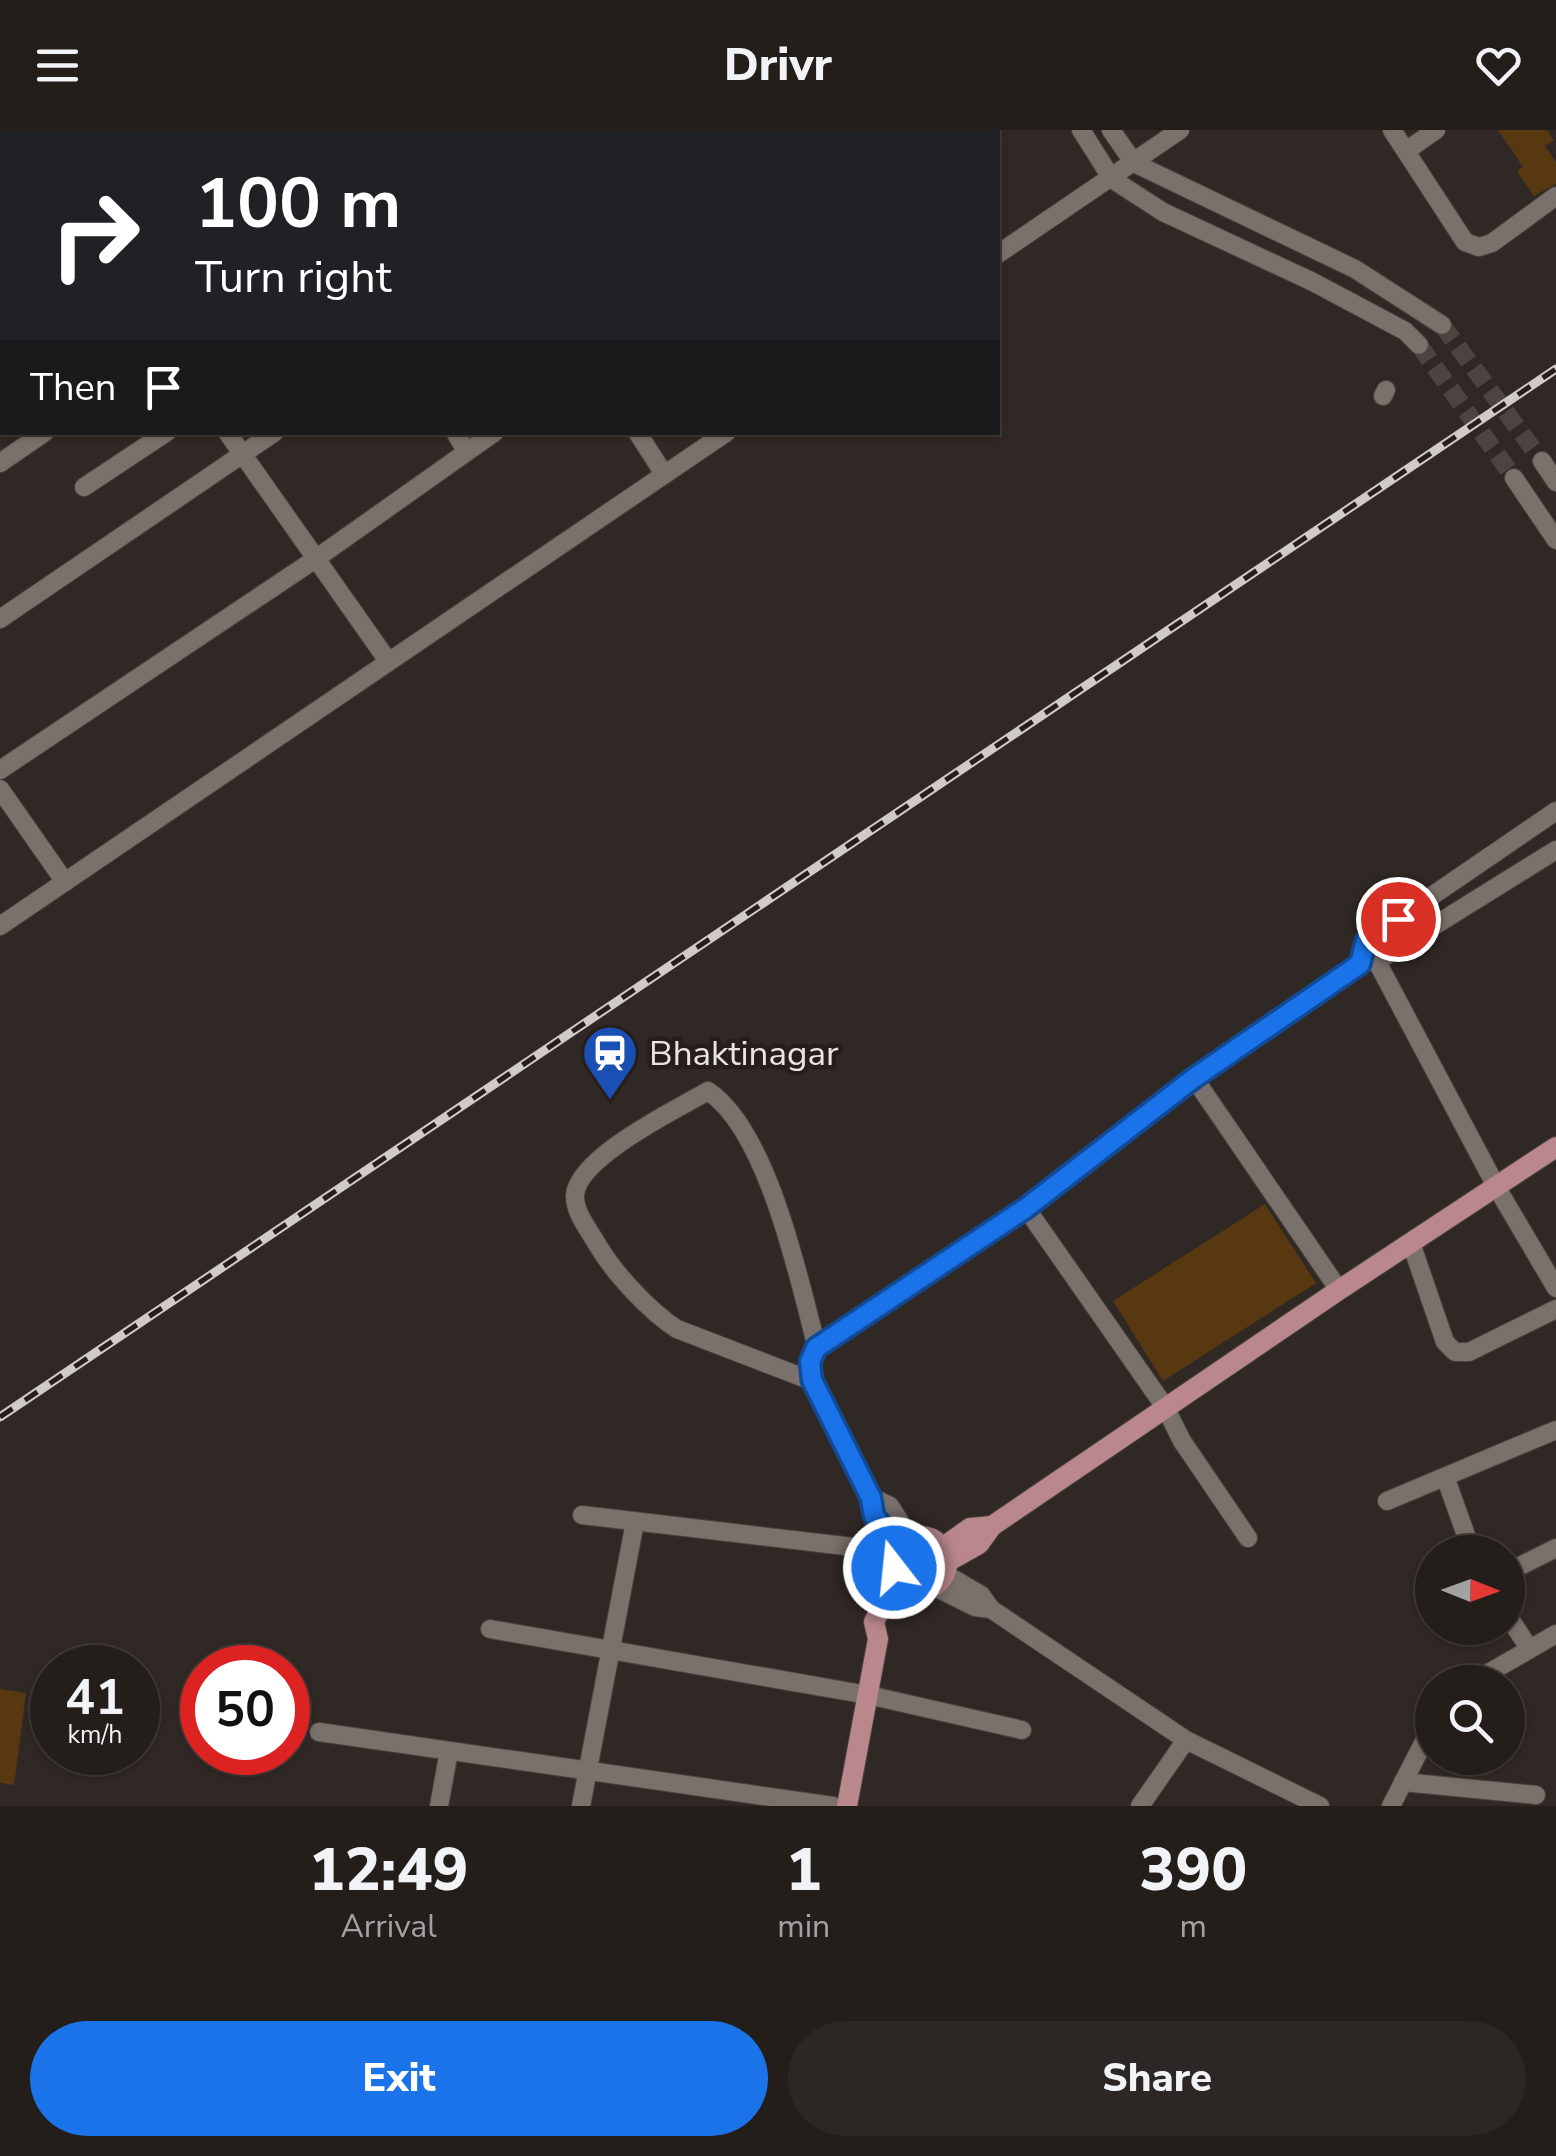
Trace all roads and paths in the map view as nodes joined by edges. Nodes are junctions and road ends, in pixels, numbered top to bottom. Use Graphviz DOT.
graph roads {
  1 [pos="1081,130"];
  2 [pos="1111,130"];
  3 [pos="1180,130"];
  4 [pos="1392,130"];
  5 [pos="1436,130"];
  6 [pos="1406,151"];
  7 [pos="1134,163"];
  8 [pos="1112,179"];
  9 [pos="1556,196"];
  10 [pos="1000,253"];
  11 [pos="1442,326"];
  12 [pos="1419,344"];
  13 [pos="41,435"];
  14 [pos="162,435"];
  15 [pos="230,435"];
  16 [pos="270,435"];
  17 [pos="457,435"];
  18 [pos="490,435"];
  19 [pos="640,435"];
  20 [pos="722,435"];
  21 [pos="466,451"];
  22 [pos="242,454"];
  23 [pos="1542,461"];
  24 [pos="0,463"];
  25 [pos="664,474"];
  26 [pos="1514,478"];
  27 [pos="1556,482"];
  28 [pos="84,487"];
  29 [pos="1556,540"];
  30 [pos="314,560"];
  31 [pos="0,619"];
  32 [pos="388,661"];
  33 [pos="0,770"];
  34 [pos="0,789"];
  35 [pos="1556,811"];
  36 [pos="1556,850"];
  37 [pos="65,882"];
  38 [pos="0,926"];
  39 [pos="1370,962"];
  40 [pos="1194,1078"];
  41 [pos="1556,1147"];
  42 [pos="1497,1188"];
  43 [pos="1026,1208"];
  44 [pos="1412,1242"];
  45 [pos="1556,1288"];
  46 [pos="1339,1290"];
  47 [pos="1556,1309"];
  48 [pos="816,1348"];
  49 [pos="812,1380"];
  50 [pos="1165,1407"];
  51 [pos="1556,1430"];
  52 [pos="1446,1479"];
  53 [pos="1388,1501"];
  54 [pos="582,1515"];
  55 [pos="634,1522"];
  56 [pos="1466,1535"];
  57 [pos="1248,1538"];
  58 [pos="902,1546"];
  59 [pos="1556,1548"];
  60 [pos="1525,1564"];
  61 [pos="942,1568"];
  62 [pos="900,1580"];
  63 [pos="490,1630"];
  64 [pos="1556,1634"];
  65 [pos="1525,1641"];
  66 [pos="1530,1648"];
  67 [pos="610,1652"];
  68 [pos="1502,1665"];
  69 [pos="868,1695"];
  70 [pos="1022,1730"];
  71 [pos="319,1732"];
  72 [pos="1186,1740"];
  73 [pos="448,1750"];
  74 [pos="1415,1758"];
  75 [pos="586,1770"];
  76 [pos="1402,1782"];
  77 [pos="1556,1793"];
  78 [pos="1532,1800"];
  79 [pos="439,1806"];
  80 [pos="581,1806"];
  81 [pos="833,1806"];
  82 [pos="847,1806"];
  83 [pos="1140,1806"];
  84 [pos="1320,1806"];
  85 [pos="1391,1806"];
  1 -- 8 [label="street"];
  2 -- 7 [label="street"];
  3 -- 7 [label="street"];
  4 -- 6 [label="street"];
  5 -- 6 [label="street"];
  6 -- 9 [label="street"];
  7 -- 8 [label="street"];
  7 -- 11 [label="street"];
  8 -- 10 [label="street"];
  8 -- 12 [label="street"];
  13 -- 24 [label="street"];
  14 -- 28 [label="street"];
  15 -- 22 [label="street"];
  16 -- 22 [label="street"];
  17 -- 21 [label="street"];
  18 -- 21 [label="street"];
  19 -- 25 [label="street"];
  20 -- 25 [label="street"];
  21 -- 30 [label="street"];
  22 -- 30 [label="street"];
  22 -- 31 [label="street"];
  23 -- 27 [label="street"];
  25 -- 32 [label="street"];
  26 -- 29 [label="street"];
  30 -- 32 [label="street"];
  30 -- 33 [label="street"];
  32 -- 37 [label="street"];
  34 -- 37 [label="street"];
  35 -- 39 [label="street"];
  36 -- 39 [label="street"];
  37 -- 38 [label="street"];
  39 -- 40 [label="street"];
  39 -- 42 [label="street"];
  40 -- 43 [label="street"];
  40 -- 46 [label="street"];
  41 -- 42 [label="main road"];
  42 -- 44 [label="main road"];
  42 -- 45 [label="street"];
  43 -- 48 [label="street"];
  43 -- 50 [label="street"];
  44 -- 46 [label="main road"];
  44 -- 47 [label="street"];
  46 -- 50 [label="main road"];
  48 -- 49 [label="street"];
  48 -- 49 [label="street"];
  49 -- 58 [label="street"];
  50 -- 57 [label="street"];
  50 -- 61 [label="main road"];
  51 -- 52 [label="street"];
  52 -- 53 [label="street"];
  52 -- 56 [label="street"];
  54 -- 55 [label="street"];
  55 -- 58 [label="street"];
  55 -- 67 [label="street"];
  58 -- 61 [label="main road"];
  58 -- 62 [label="main road"];
  59 -- 60 [label="street"];
  61 -- 62 [label="main road"];
  61 -- 72 [label="street"];
  62 -- 69 [label="main road"];
  63 -- 67 [label="street"];
  64 -- 66 [label="street"];
  65 -- 66 [label="street"];
  66 -- 68 [label="street"];
  67 -- 69 [label="street"];
  67 -- 75 [label="street"];
  69 -- 70 [label="street"];
  69 -- 82 [label="main road"];
  71 -- 73 [label="street"];
  72 -- 83 [label="street"];
  72 -- 84 [label="street"];
  73 -- 75 [label="street"];
  73 -- 79 [label="street"];
  74 -- 76 [label="street"];
  75 -- 80 [label="street"];
  75 -- 81 [label="street"];
  76 -- 78 [label="street"];
  76 -- 85 [label="street"];
  77 -- 78 [label="street"];
}
